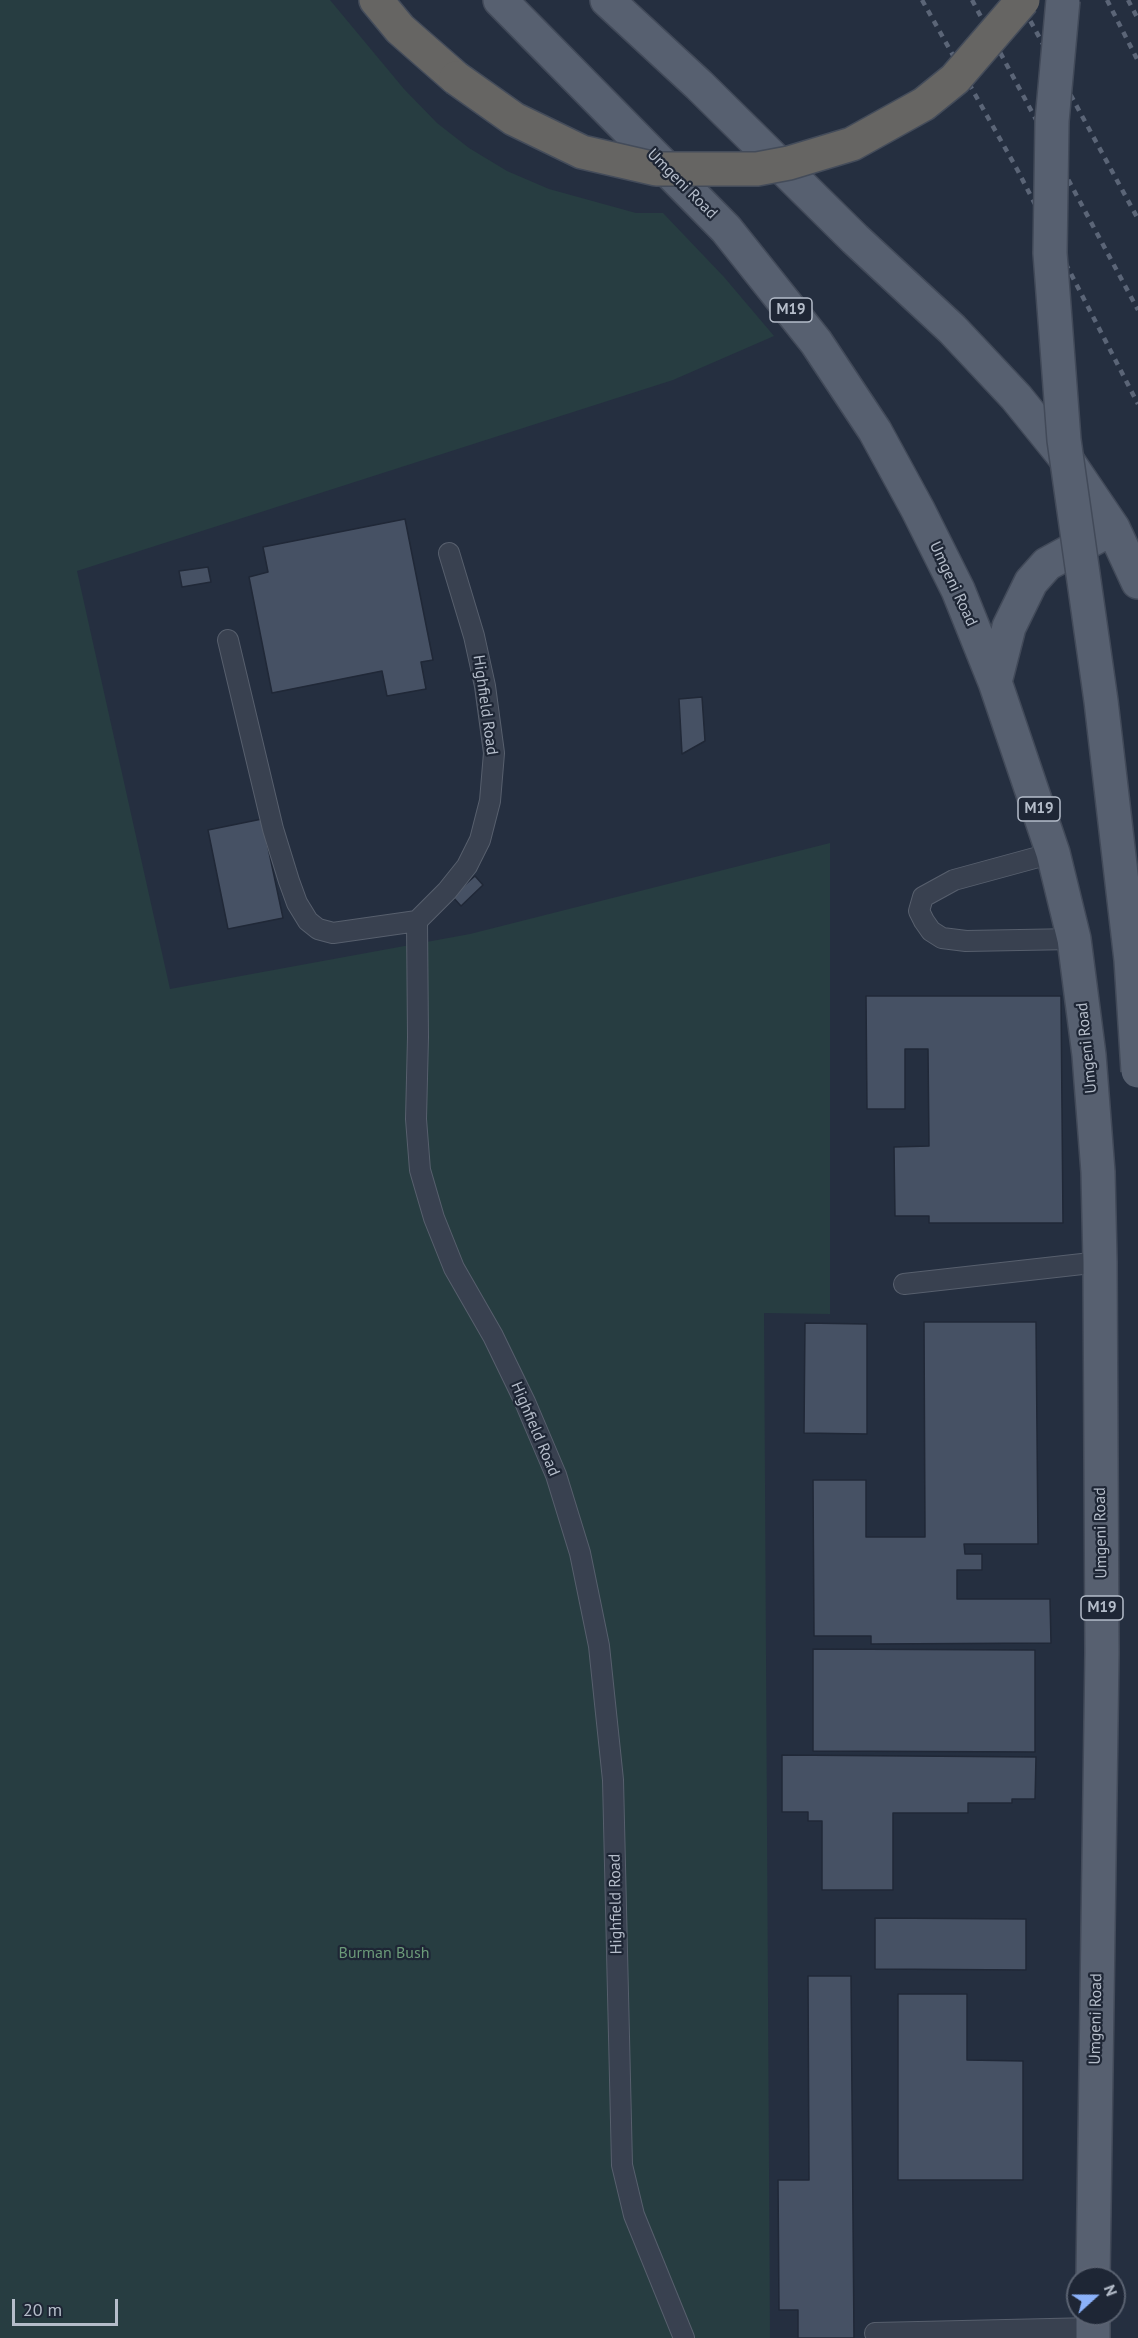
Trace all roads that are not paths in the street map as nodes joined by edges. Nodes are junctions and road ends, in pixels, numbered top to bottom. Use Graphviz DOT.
graph roads {
  1 [pos="376,0"];
  2 [pos="500,0"];
  3 [pos="607,0"];
  4 [pos="1023,0"];
  5 [pos="1063,0"];
  6 [pos="1113,528"];
  7 [pos="449,553"];
  8 [pos="1138,582"];
  9 [pos="228,640"];
  10 [pos="996,682"];
  11 [pos="1053,853"];
  12 [pos="417,921"];
  13 [pos="1074,939"];
  14 [pos="1138,1071"];
  15 [pos="1100,1262"];
  16 [pos="904,1284"];
  17 [pos="1094,2266"];
  18 [pos="1093,2327"];
  19 [pos="875,2333"];
  20 [pos="684,2338"];
  1 -- 4 [label="highway, bridge"];
  2 -- 10 [label="main road, Umgeni Road / M19"];
  3 -- 6 [label="main road"];
  5 -- 14 [label="main road, bridge"];
  6 -- 8 [label="main road"];
  6 -- 10 [label="main road"];
  7 -- 12 [label="lane, Highfield Road"];
  9 -- 12 [label="lane"];
  10 -- 11 [label="main road, Umgeni Road / M19"];
  11 -- 13 [label="main road, Umgeni Road / M19"];
  11 -- 13 [label="lane"];
  12 -- 20 [label="lane, Highfield Road"];
  13 -- 15 [label="main road, Umgeni Road / M19"];
  15 -- 16 [label="lane"];
  15 -- 17 [label="main road, Umgeni Road / M19"];
  18 -- 19 [label="lane"];
}
